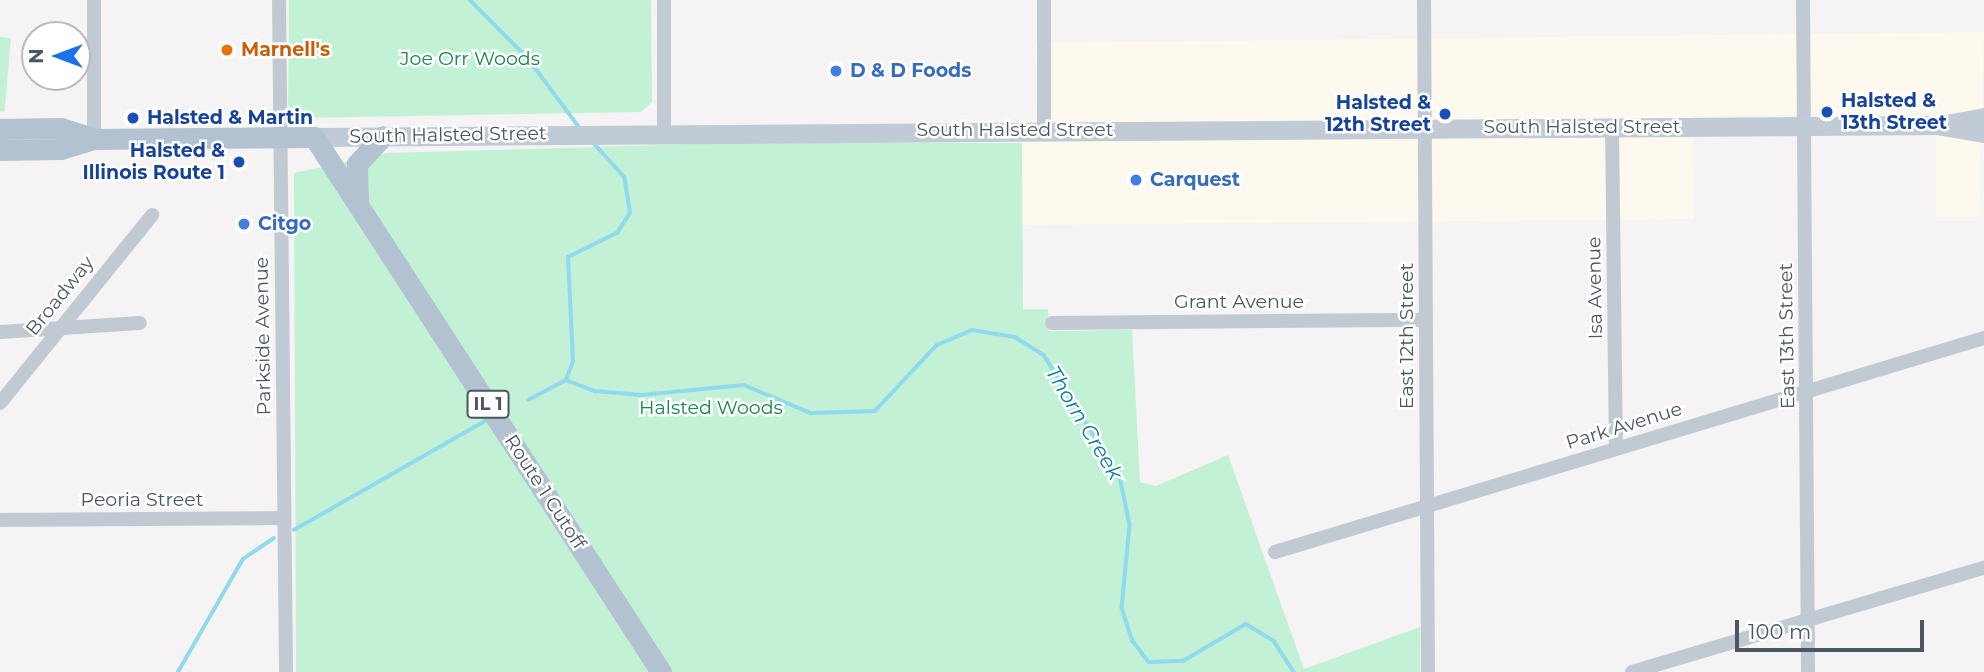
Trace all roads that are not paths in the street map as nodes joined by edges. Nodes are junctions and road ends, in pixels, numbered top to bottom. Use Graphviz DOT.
graph roads {
  1 [pos="94,0"];
  2 [pos="279,0"];
  3 [pos="664,0"];
  4 [pos="1044,0"];
  5 [pos="1424,0"];
  6 [pos="1803,0"];
  7 [pos="1984,117"];
  8 [pos="1936,125"];
  9 [pos="1803,126"];
  10 [pos="1612,127"];
  11 [pos="1425,128"];
  12 [pos="0,129"];
  13 [pos="1044,130"];
  14 [pos="664,132"];
  15 [pos="1984,133"];
  16 [pos="383,136"];
  17 [pos="314,137"];
  18 [pos="279,138"];
  19 [pos="94,139"];
  20 [pos="0,150"];
  21 [pos="359,204"];
  22 [pos="152,215"];
  23 [pos="1426,320"];
  24 [pos="140,323"];
  25 [pos="1052,323"];
  26 [pos="60,325"];
  27 [pos="0,332"];
  28 [pos="1984,338"];
  29 [pos="1808,390"];
  30 [pos="0,402"];
  31 [pos="1616,448"];
  32 [pos="1427,506"];
  33 [pos="284,518"];
  34 [pos="0,520"];
  35 [pos="1275,552"];
  36 [pos="1984,568"];
  37 [pos="1808,621"];
  38 [pos="286,672"];
  39 [pos="661,672"];
  40 [pos="1428,672"];
  41 [pos="1632,672"];
  42 [pos="1808,672"];
  1 -- 19 [label="street"];
  2 -- 18 [label="street, Parkside Avenue"];
  3 -- 14 [label="street"];
  4 -- 13 [label="street"];
  5 -- 11 [label="street, East 12th Street"];
  6 -- 9 [label="street, East 13th Street"];
  7 -- 8 [label="street, South Halsted Street"];
  8 -- 9 [label="street, South Halsted Street"];
  8 -- 15 [label="street, South Halsted Street"];
  9 -- 10 [label="street, South Halsted Street"];
  9 -- 29 [label="street, East 13th Street"];
  10 -- 11 [label="street, South Halsted Street"];
  10 -- 31 [label="street, Isa Avenue"];
  11 -- 13 [label="street, South Halsted Street"];
  11 -- 23 [label="street, East 12th Street"];
  12 -- 19 [label="main road, South Halsted Street"];
  13 -- 14 [label="street, South Halsted Street"];
  14 -- 16 [label="street, South Halsted Street"];
  16 -- 17 [label="street, South Halsted Street"];
  16 -- 21 [label="main road"];
  17 -- 18 [label="main road, South Halsted Street"];
  17 -- 21 [label="main road, Route 1 Cutoff / IL 1"];
  18 -- 19 [label="main road, South Halsted Street"];
  18 -- 33 [label="street, Parkside Avenue"];
  19 -- 20 [label="main road, South Halsted Street"];
  21 -- 39 [label="main road, Route 1 Cutoff / IL 1"];
  22 -- 26 [label="street, Broadway"];
  23 -- 25 [label="street, Grant Avenue"];
  23 -- 32 [label="street, East 12th Street"];
  24 -- 26 [label="street"];
  26 -- 27 [label="street"];
  26 -- 30 [label="street, Broadway"];
  28 -- 29 [label="street, Park Avenue"];
  29 -- 31 [label="street, Park Avenue"];
  29 -- 37 [label="street, East 13th Street"];
  31 -- 32 [label="street, Park Avenue"];
  32 -- 35 [label="street, Park Avenue"];
  32 -- 40 [label="street, East 12th Street"];
  33 -- 34 [label="street, Peoria Street"];
  33 -- 38 [label="street, Parkside Avenue"];
  36 -- 37 [label="street"];
  37 -- 41 [label="street"];
  37 -- 42 [label="street, East 13th Street"];
}
